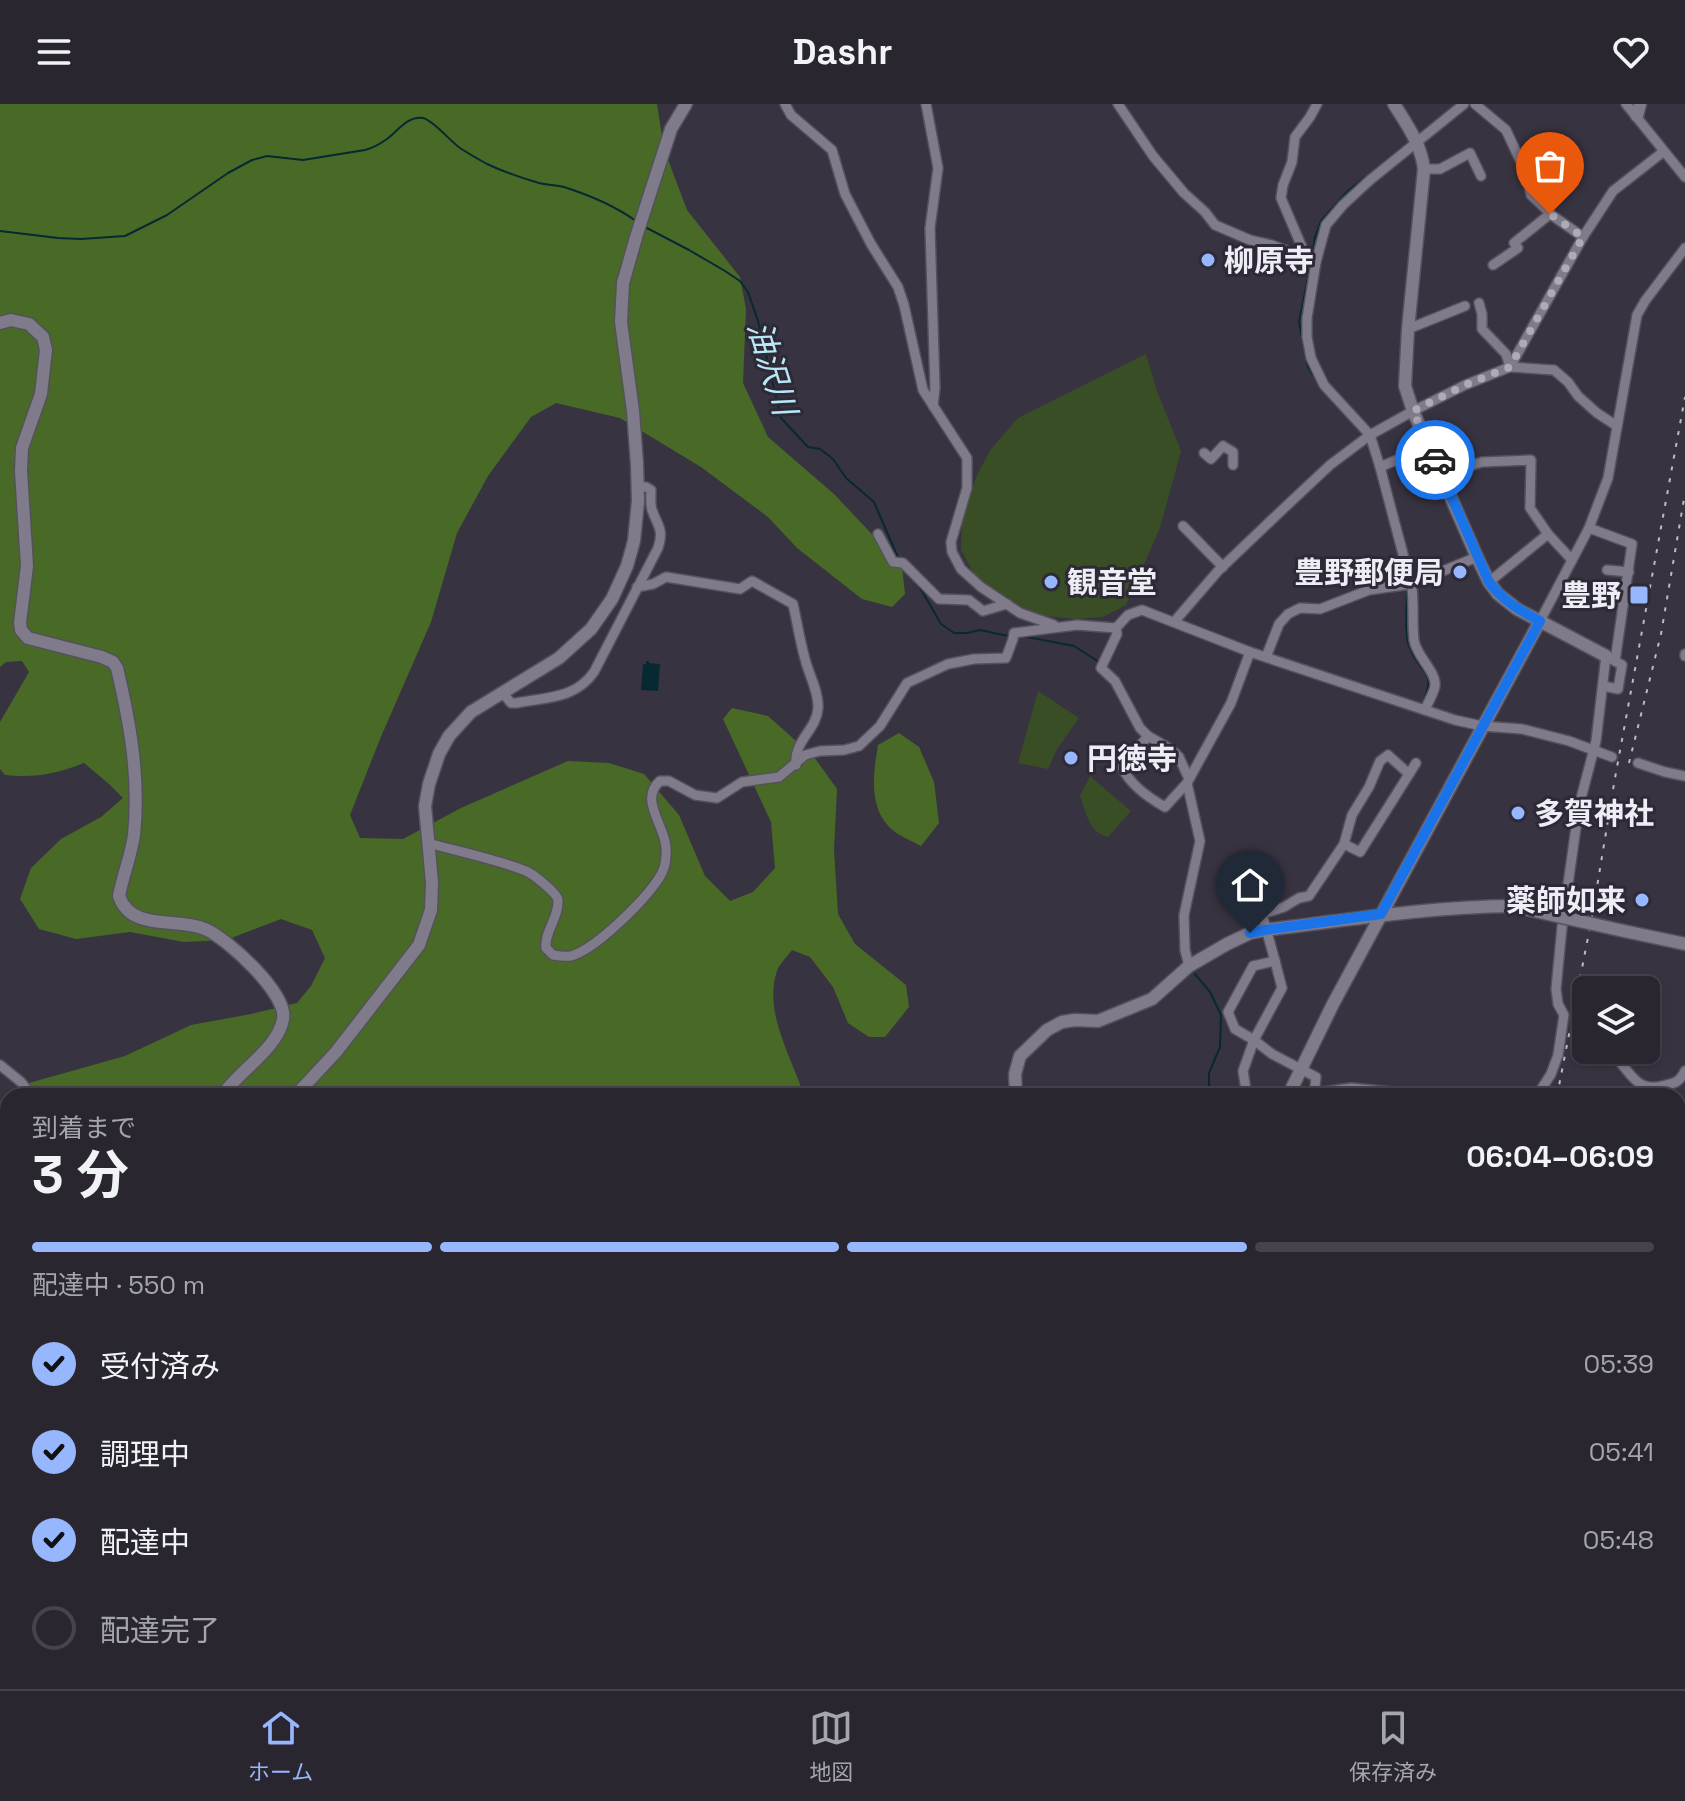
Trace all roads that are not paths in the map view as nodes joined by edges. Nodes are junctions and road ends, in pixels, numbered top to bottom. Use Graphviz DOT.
graph roads {
  1 [pos="686,104"];
  2 [pos="785,104"];
  3 [pos="926,104"];
  4 [pos="1118,104"];
  5 [pos="1317,104"];
  6 [pos="1394,104"];
  7 [pos="1464,104"];
  8 [pos="1475,104"];
  9 [pos="1626,104"];
  10 [pos="1638,110"];
  11 [pos="1417,142"];
  12 [pos="1663,152"];
  13 [pos="1424,169"];
  14 [pos="1481,176"];
  15 [pos="1685,177"];
  16 [pos="1550,214"];
  17 [pos="1583,237"];
  18 [pos="1685,248"];
  19 [pos="1311,260"];
  20 [pos="1493,265"];
  21 [pos="1479,303"];
  22 [pos="1465,306"];
  23 [pos="0,323"];
  24 [pos="1408,329"];
  25 [pos="1510,367"];
  26 [pos="933,406"];
  27 [pos="1413,411"];
  28 [pos="1617,426"];
  29 [pos="1370,435"];
  30 [pos="1420,450"];
  31 [pos="1204,453"];
  32 [pos="1233,465"];
  33 [pos="1380,467"];
  34 [pos="1441,475"];
  35 [pos="638,487"];
  36 [pos="1183,526"];
  37 [pos="1589,528"];
  38 [pos="878,534"];
  39 [pos="1548,534"];
  40 [pos="1477,557"];
  41 [pos="1572,560"];
  42 [pos="1223,567"];
  43 [pos="1607,570"];
  44 [pos="1629,572"];
  45 [pos="1489,582"];
  46 [pos="1411,584"];
  47 [pos="637,587"];
  48 [pos="1007,604"];
  49 [pos="1540,621"];
  50 [pos="1174,622"];
  51 [pos="1057,626"];
  52 [pos="1116,628"];
  53 [pos="1250,652"];
  54 [pos="1266,657"];
  55 [pos="1611,659"];
  56 [pos="1603,686"];
  57 [pos="502,692"];
  58 [pos="1425,710"];
  59 [pos="1482,726"];
  60 [pos="1148,736"];
  61 [pos="1595,750"];
  62 [pos="1612,757"];
  63 [pos="1416,763"];
  64 [pos="1638,763"];
  65 [pos="796,765"];
  66 [pos="1409,774"];
  67 [pos="1685,776"];
  68 [pos="1189,779"];
  69 [pos="428,843"];
  70 [pos="1344,844"];
  71 [pos="1381,914"];
  72 [pos="1265,930"];
  73 [pos="1685,944"];
  74 [pos="1275,961"];
  75 [pos="1189,966"];
  76 [pos="1254,1040"];
  77 [pos="1622,1064"];
  78 [pos="0,1065"];
  79 [pos="1300,1070"];
  80 [pos="1685,1071"];
  81 [pos="26,1088"];
  82 [pos="228,1088"];
  83 [pos="302,1088"];
  84 [pos="1016,1088"];
  85 [pos="1246,1088"];
  86 [pos="1292,1088"];
  87 [pos="1315,1088"];
  88 [pos="1542,1088"];
  1 -- 35 [label="street"];
  2 -- 26 [label="street"];
  3 -- 26 [label="street"];
  4 -- 19 [label="street"];
  5 -- 19 [label="street"];
  6 -- 11 [label="street"];
  7 -- 11 [label="street"];
  8 -- 16 [label="street"];
  9 -- 10 [label="street"];
  10 -- 12 [label="street"];
  11 -- 13 [label="street"];
  11 -- 19 [label="street"];
  12 -- 15 [label="street"];
  12 -- 17 [label="street"];
  13 -- 14 [label="street"];
  13 -- 24 [label="street"];
  16 -- 17 [label="street"];
  16 -- 20 [label="street"];
  17 -- 25 [label="street"];
  18 -- 28 [label="street"];
  19 -- 29 [label="street"];
  21 -- 25 [label="street"];
  22 -- 24 [label="street"];
  23 -- 82 [label="street"];
  24 -- 27 [label="street"];
  25 -- 27 [label="street"];
  25 -- 28 [label="street"];
  26 -- 48 [label="street"];
  27 -- 29 [label="street"];
  27 -- 34 [label="street"];
  28 -- 37 [label="street"];
  29 -- 33 [label="street"];
  29 -- 42 [label="street"];
  30 -- 33 [label="street"];
  31 -- 32 [label="street"];
  33 -- 46 [label="street"];
  34 -- 39 [label="street"];
  34 -- 40 [label="street"];
  35 -- 47 [label="street"];
  35 -- 57 [label="street"];
  36 -- 42 [label="street"];
  37 -- 41 [label="street"];
  37 -- 44 [label="street"];
  38 -- 48 [label="street"];
  39 -- 41 [label="street"];
  39 -- 45 [label="street"];
  40 -- 45 [label="street"];
  40 -- 46 [label="street"];
  41 -- 49 [label="street"];
  42 -- 50 [label="street"];
  43 -- 44 [label="street"];
  44 -- 55 [label="street"];
  45 -- 49 [label="street"];
  46 -- 54 [label="street"];
  46 -- 58 [label="street"];
  47 -- 57 [label="street"];
  47 -- 65 [label="street"];
  48 -- 51 [label="street"];
  49 -- 55 [label="street"];
  49 -- 59 [label="street"];
  50 -- 52 [label="street"];
  50 -- 53 [label="street"];
  51 -- 52 [label="street"];
  51 -- 65 [label="street"];
  52 -- 60 [label="street"];
  53 -- 54 [label="street"];
  53 -- 68 [label="street"];
  54 -- 58 [label="street"];
  55 -- 56 [label="street"];
  55 -- 56 [label="street"];
  56 -- 61 [label="street"];
  57 -- 69 [label="street"];
  58 -- 59 [label="street"];
  59 -- 61 [label="street"];
  59 -- 71 [label="street"];
  60 -- 68 [label="street"];
  60 -- 68 [label="street"];
  61 -- 62 [label="street"];
  61 -- 88 [label="street"];
  63 -- 66 [label="street"];
  64 -- 67 [label="street"];
  65 -- 69 [label="street"];
  66 -- 70 [label="street"];
  66 -- 70 [label="street"];
  68 -- 75 [label="street"];
  69 -- 83 [label="street"];
  70 -- 72 [label="street"];
  71 -- 72 [label="street"];
  71 -- 73 [label="street, bridge"];
  71 -- 79 [label="street"];
  72 -- 74 [label="street"];
  72 -- 75 [label="street"];
  74 -- 76 [label="street"];
  74 -- 76 [label="street"];
  75 -- 84 [label="street"];
  76 -- 79 [label="street"];
  76 -- 85 [label="street"];
  77 -- 80 [label="street"];
  78 -- 81 [label="street"];
  79 -- 86 [label="street"];
  79 -- 87 [label="street"];
}
